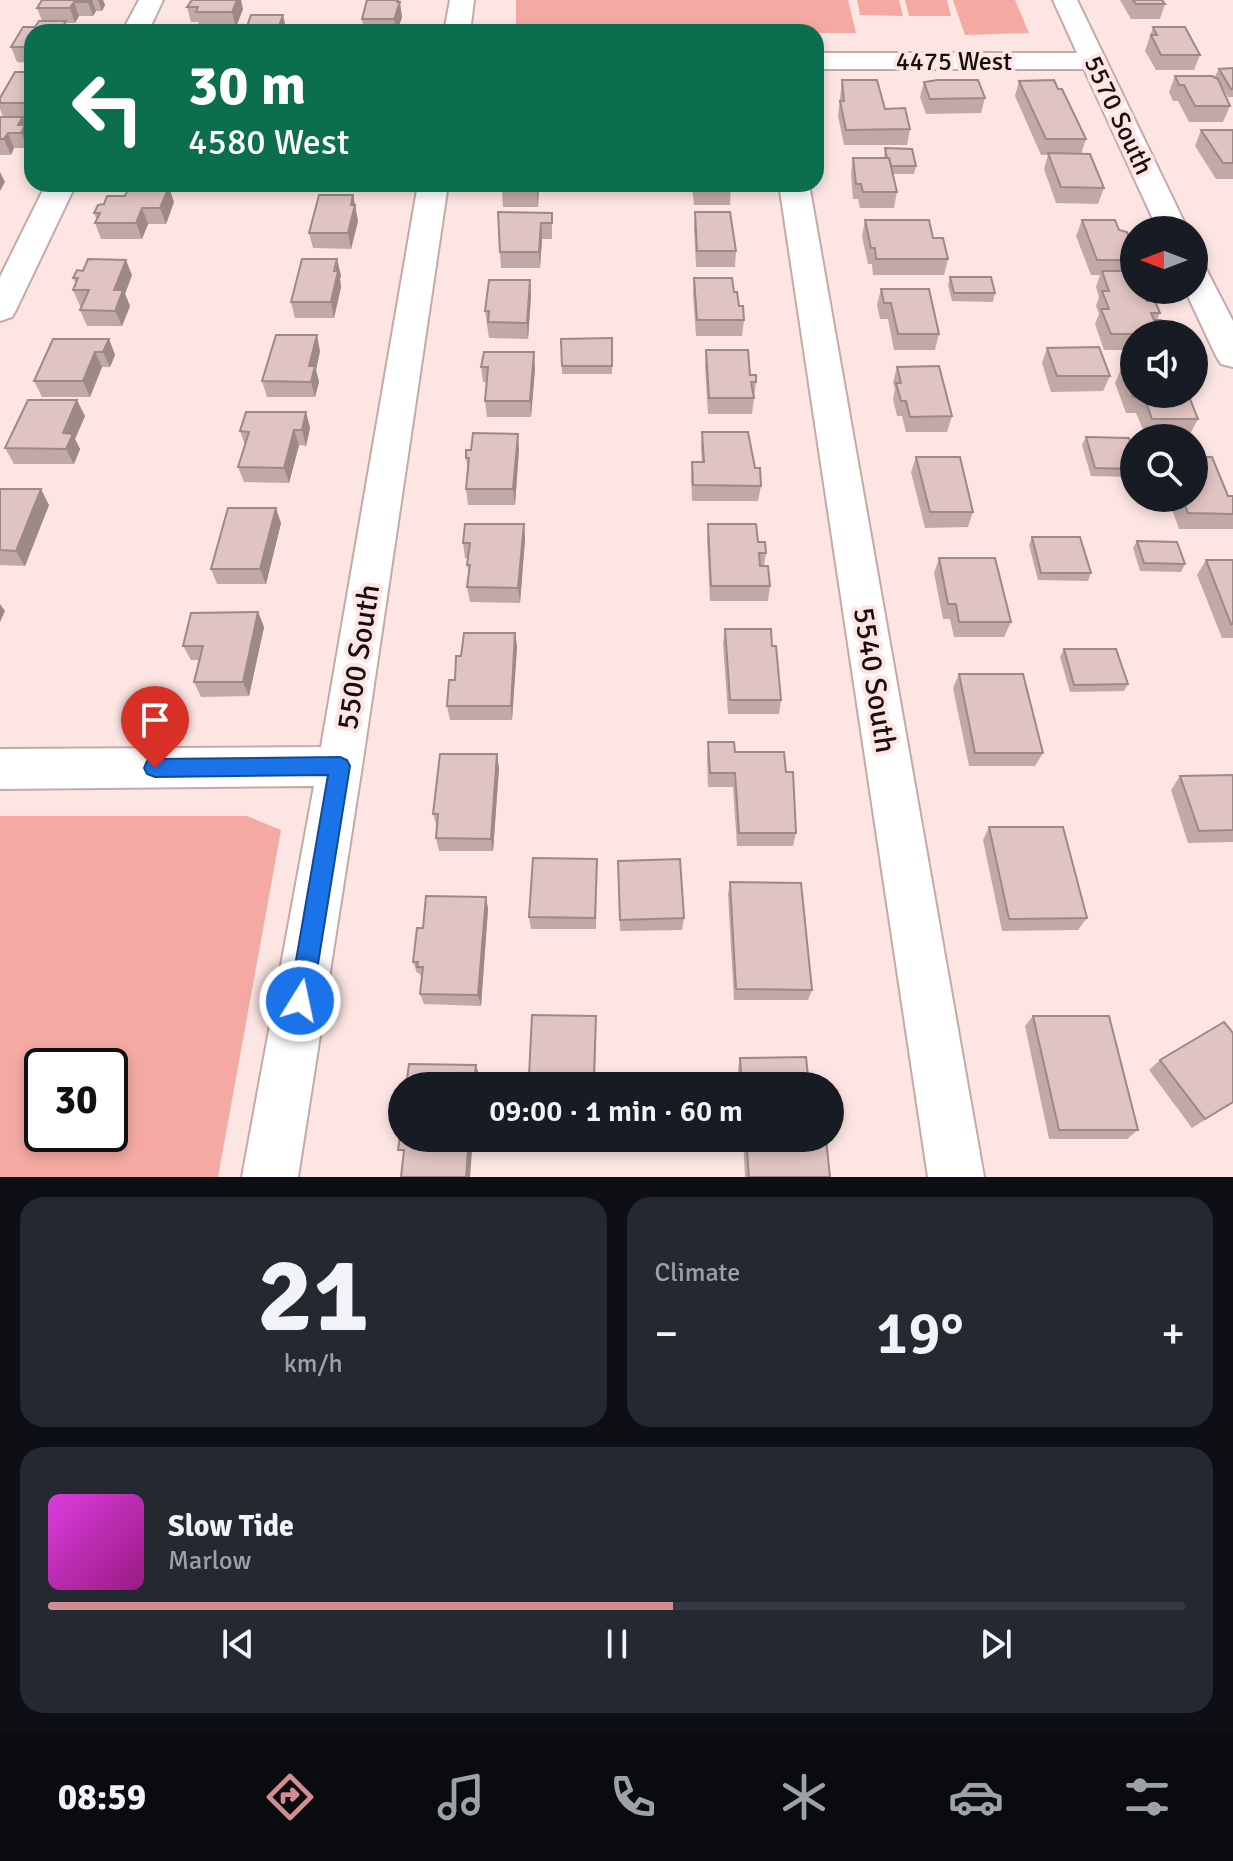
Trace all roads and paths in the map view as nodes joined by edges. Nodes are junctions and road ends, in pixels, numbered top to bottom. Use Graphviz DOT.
graph roads {
  1 [pos="151,0"];
  2 [pos="462,0"];
  3 [pos="1065,0"];
  4 [pos="139,24"];
  5 [pos="458,24"];
  6 [pos="824,61"];
  7 [pos="1093,61"];
  8 [pos="57,192"];
  9 [pos="432,192"];
  10 [pos="795,192"];
  11 [pos="1166,216"];
  12 [pos="1208,303"];
  13 [pos="0,310"];
  14 [pos="1233,356"];
  15 [pos="340,766"];
  16 [pos="0,769"];
  17 [pos="270,1177"];
  18 [pos="956,1177"];
  1 -- 4 [label="street"];
  2 -- 5 [label="street"];
  3 -- 7 [label="street, 5570 South"];
  6 -- 7 [label="street, 4475 West"];
  7 -- 11 [label="street, 5570 South"];
  8 -- 13 [label="street"];
  9 -- 15 [label="street, 5500 South"];
  10 -- 18 [label="street, 5540 South"];
  12 -- 14 [label="street"];
  15 -- 16 [label="street"];
  15 -- 17 [label="street, 5500 South"];
}
